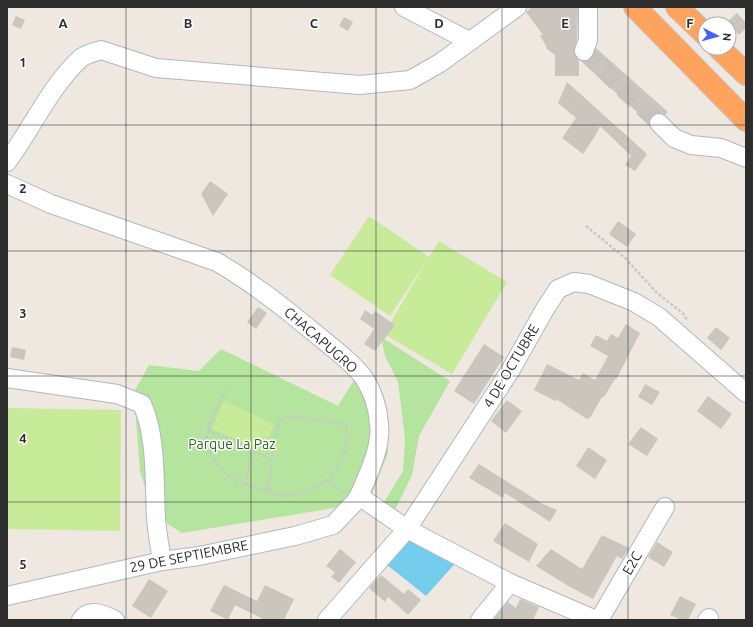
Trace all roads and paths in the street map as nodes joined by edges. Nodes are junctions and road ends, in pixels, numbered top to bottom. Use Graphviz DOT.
graph roads {
  1 [pos="404,7"];
  2 [pos="517,7"];
  3 [pos="588,7"];
  4 [pos="635,7"];
  5 [pos="677,7"];
  6 [pos="697,26"];
  7 [pos="469,41"];
  8 [pos="584,51"];
  9 [pos="727,56"];
  10 [pos="746,74"];
  11 [pos="746,120"];
  12 [pos="659,123"];
  13 [pos="12,143"];
  14 [pos="746,158"];
  15 [pos="7,162"];
  16 [pos="7,184"];
  17 [pos="586,226"];
  18 [pos="676,332"];
  19 [pos="7,378"];
  20 [pos="226,390"];
  21 [pos="746,393"];
  22 [pos="208,430"];
  23 [pos="251,450"];
  24 [pos="272,460"];
  25 [pos="326,480"];
  26 [pos="246,485"];
  27 [pos="268,491"];
  28 [pos="357,499"];
  29 [pos="665,507"];
  30 [pos="407,529"];
  31 [pos="162,561"];
  32 [pos="510,583"];
  33 [pos="7,596"];
  34 [pos="560,613"];
  35 [pos="81,620"];
  36 [pos="116,620"];
  37 [pos="327,620"];
  38 [pos="480,620"];
  39 [pos="596,620"];
  40 [pos="599,620"];
  1 -- 7 [label="street"];
  2 -- 7 [label="street"];
  3 -- 8 [label="street"];
  4 -- 11 [label="highway"];
  5 -- 6 [label="highway"];
  7 -- 13 [label="street"];
  9 -- 10 [label="highway"];
  12 -- 14 [label="street"];
  13 -- 15 [label="street"];
  16 -- 28 [label="street, CHACAPUGRO"];
  17 -- 18 [label="path"];
  18 -- 21 [label="street, 4 DE OCTUBRE"];
  18 -- 30 [label="street, 4 DE OCTUBRE"];
  19 -- 31 [label="street"];
  20 -- 22 [label="path"];
  22 -- 23 [label="path"];
  22 -- 26 [label="path"];
  23 -- 24 [label="path"];
  23 -- 26 [label="path"];
  24 -- 25 [label="path"];
  24 -- 27 [label="path"];
  25 -- 27 [label="path"];
  25 -- 28 [label="path"];
  26 -- 27 [label="path"];
  28 -- 30 [label="street"];
  28 -- 31 [label="street, 29 DE SEPTIEMBRE"];
  29 -- 40 [label="street, E2C"];
  30 -- 32 [label="street"];
  30 -- 37 [label="street, 4 DE OCTUBRE"];
  31 -- 33 [label="street, 29 DE SEPTIEMBRE"];
  32 -- 34 [label="street"];
  32 -- 38 [label="street"];
  34 -- 39 [label="street"];
  35 -- 36 [label="street"];
}
